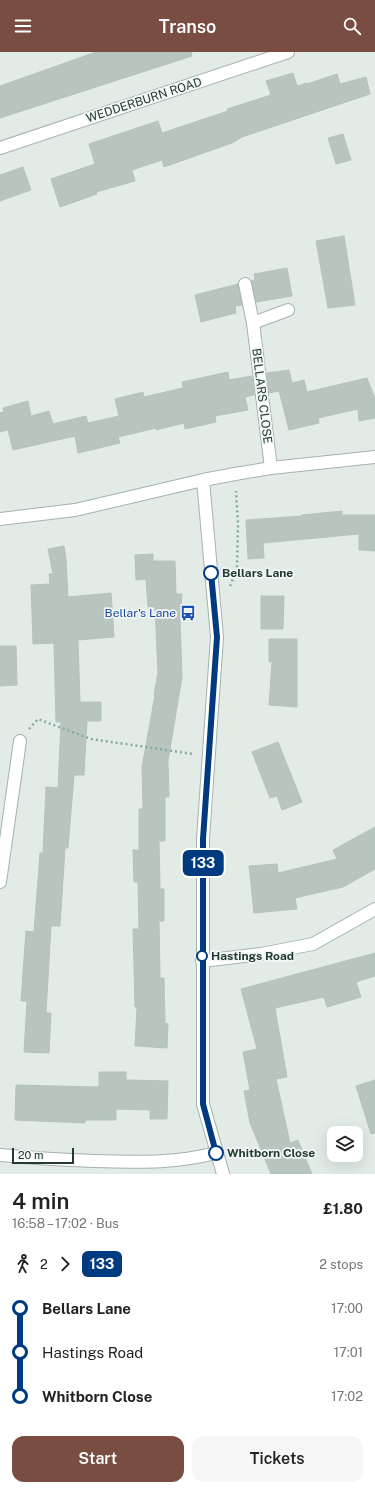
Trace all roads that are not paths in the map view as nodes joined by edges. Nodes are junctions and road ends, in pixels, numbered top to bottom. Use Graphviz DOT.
graph roads {
  1 [pos="288,52"];
  2 [pos="0,148"];
  3 [pos="245,284"];
  4 [pos="288,310"];
  5 [pos="253,323"];
  6 [pos="375,457"];
  7 [pos="271,468"];
  8 [pos="203,480"];
  9 [pos="0,519"];
  10 [pos="20,741"];
  11 [pos="0,882"];
  12 [pos="375,909"];
  13 [pos="202,961"];
  14 [pos="216,1153"];
  15 [pos="0,1155"];
  16 [pos="223,1174"];
  1 -- 2 [label="street, WEDDERBURN ROAD"];
  3 -- 5 [label="street, BELLARS CLOSE"];
  4 -- 5 [label="street"];
  5 -- 7 [label="street, BELLARS CLOSE"];
  6 -- 7 [label="street"];
  7 -- 8 [label="street"];
  8 -- 9 [label="street"];
  8 -- 13 [label="street"];
  10 -- 11 [label="street"];
  12 -- 13 [label="street"];
  13 -- 14 [label="street"];
  14 -- 15 [label="street"];
  14 -- 16 [label="street"];
}
